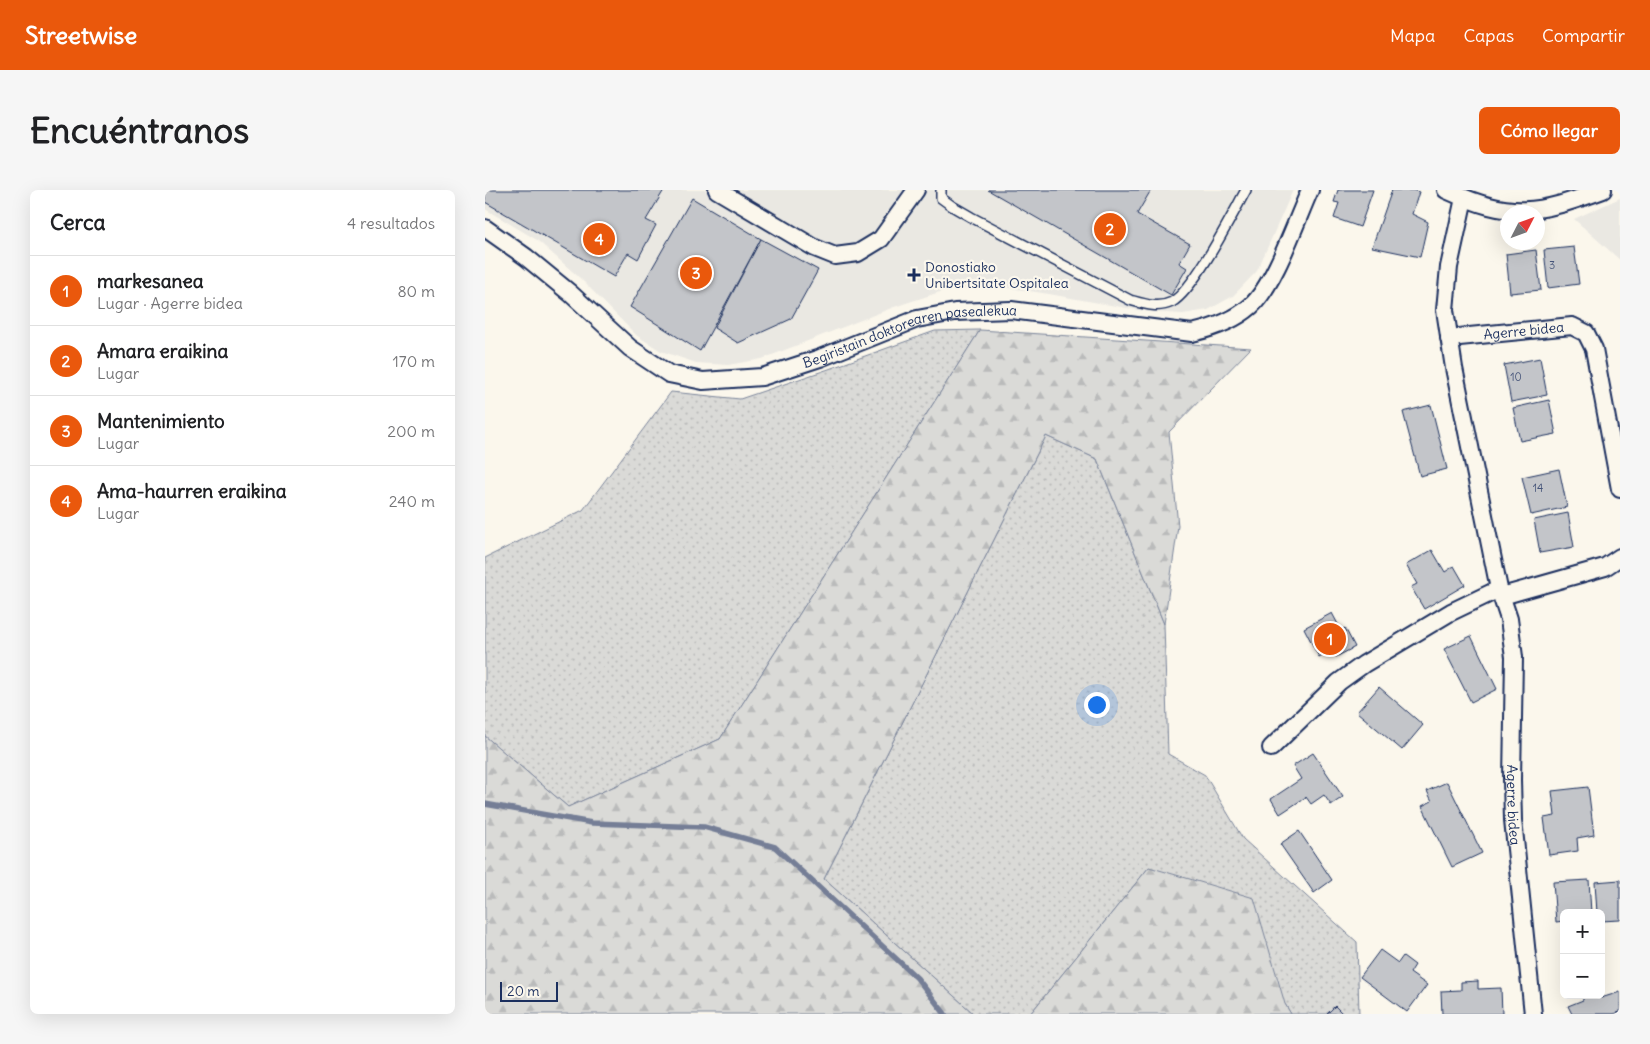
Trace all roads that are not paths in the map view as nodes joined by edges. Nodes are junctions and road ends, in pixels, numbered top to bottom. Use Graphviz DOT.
graph roads {
  1 [pos="717,190"];
  2 [pos="917,190"];
  3 [pos="941,190"];
  4 [pos="1246,190"];
  5 [pos="1310,190"];
  6 [pos="1446,190"];
  7 [pos="1603,190"];
  8 [pos="1464,198"];
  9 [pos="485,228"];
  10 [pos="1449,338"];
  11 [pos="1620,489"];
  12 [pos="1620,557"];
  13 [pos="1501,593"];
  14 [pos="1271,748"];
  15 [pos="1533,1014"];
  1 -- 2 [label="street"];
  3 -- 4 [label="lane"];
  5 -- 9 [label="street, Begiristain doktorearen pasealekua"];
  6 -- 8 [label="street"];
  7 -- 8 [label="street"];
  8 -- 10 [label="street, Agerre bidea"];
  10 -- 11 [label="street, Agerre bidea"];
  10 -- 13 [label="street, Agerre bidea"];
  12 -- 13 [label="street"];
  13 -- 14 [label="street"];
  13 -- 15 [label="street, Agerre bidea"];
}
